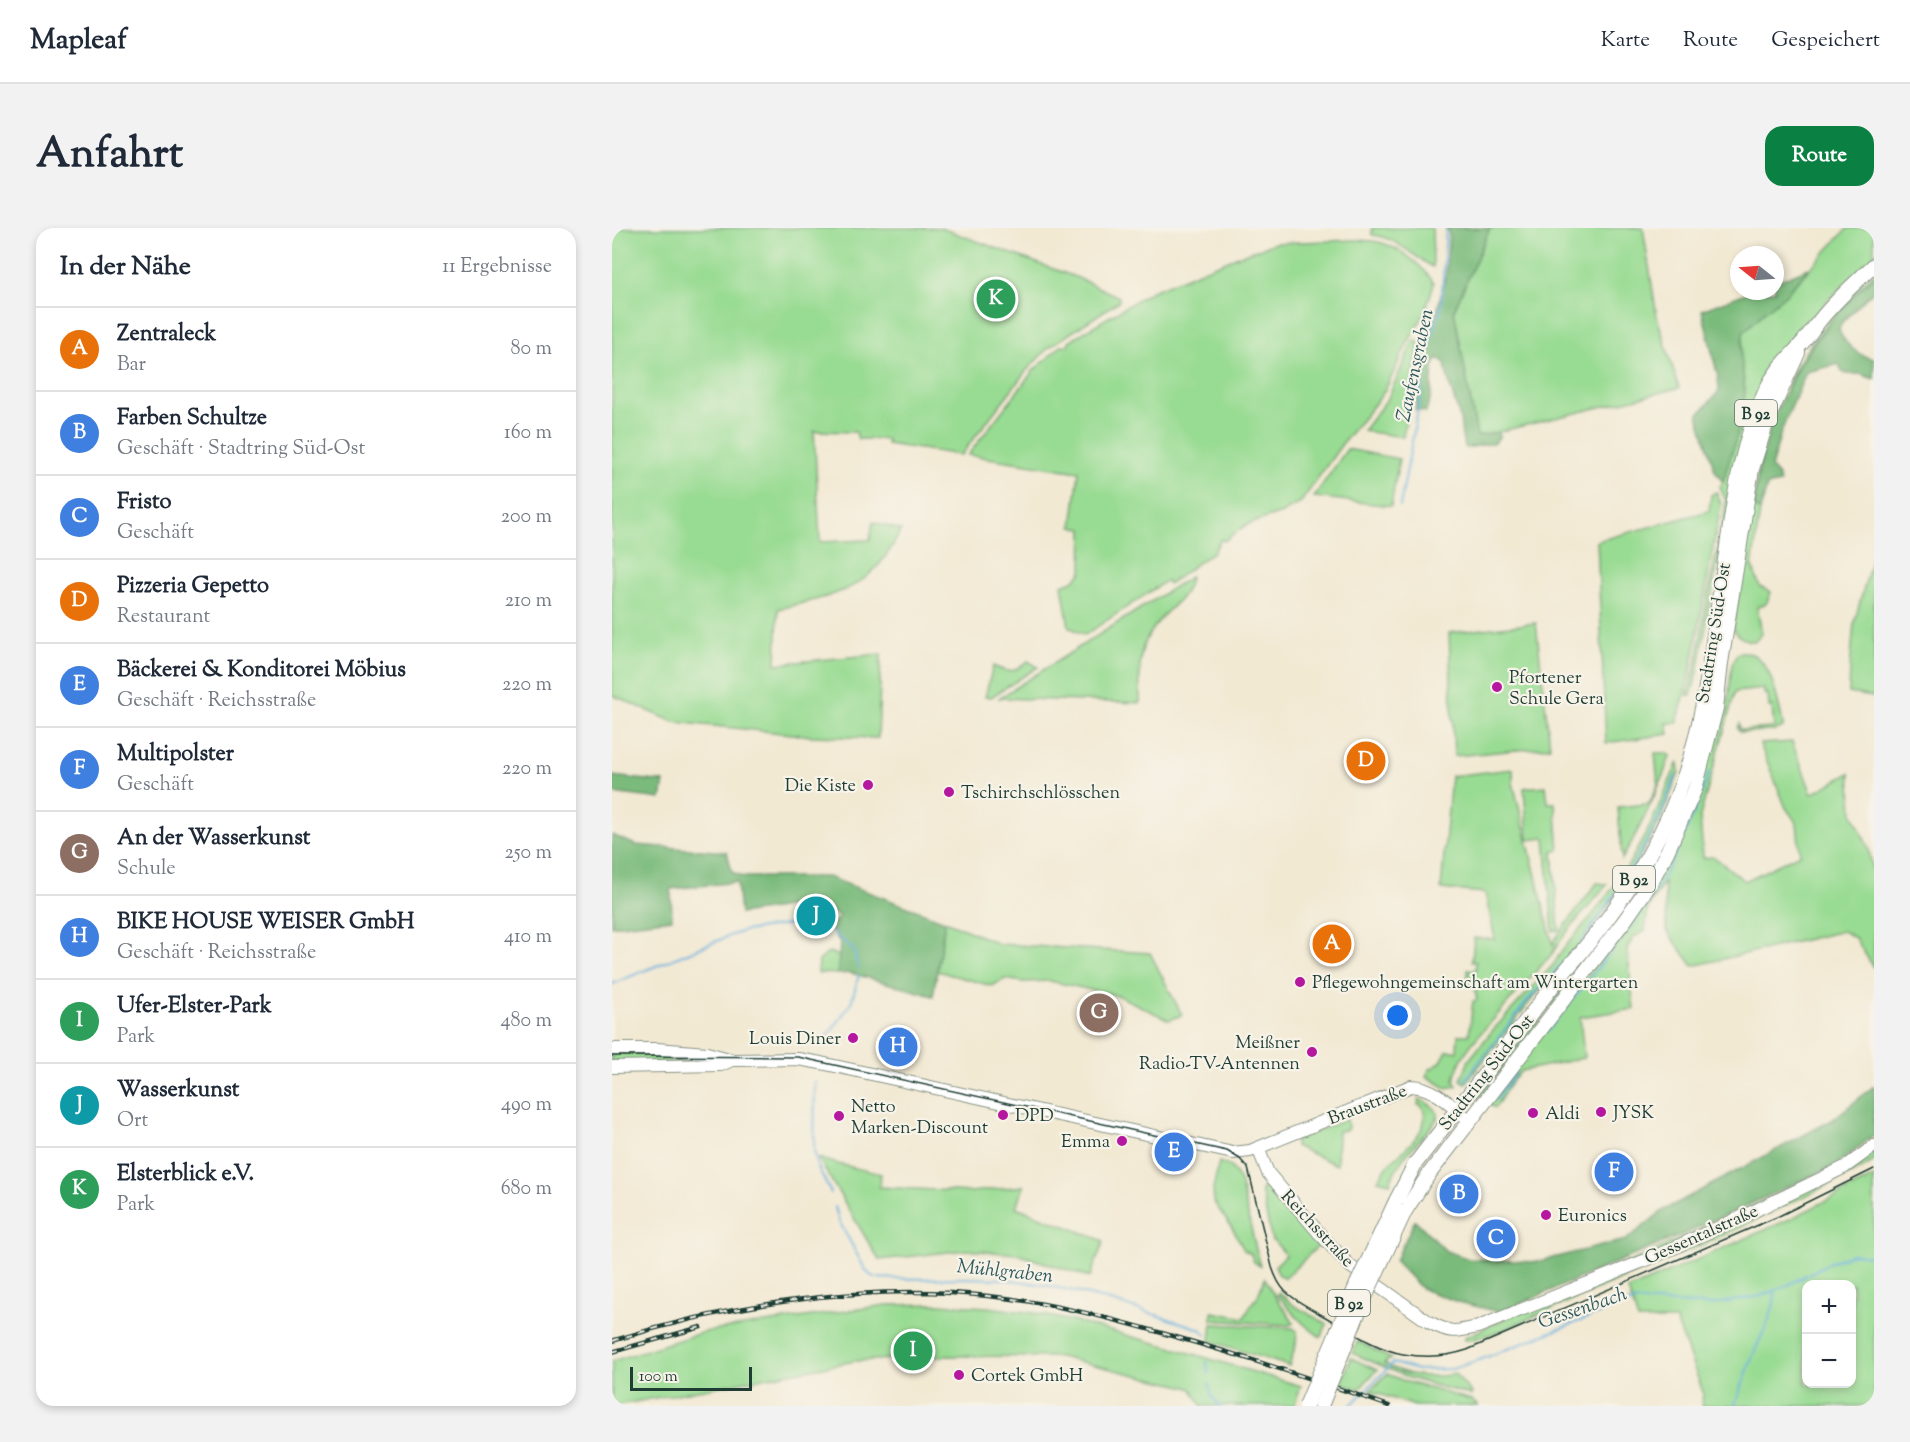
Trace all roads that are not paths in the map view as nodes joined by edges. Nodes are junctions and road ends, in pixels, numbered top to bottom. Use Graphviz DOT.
graph roads {
  1 [pos="1874,265"];
  2 [pos="1802,343"];
  3 [pos="612,1049"];
  4 [pos="733,1060"];
  5 [pos="612,1067"];
  6 [pos="1457,1110"];
  7 [pos="1470,1121"];
  8 [pos="1289,1135"];
  9 [pos="1874,1146"];
  10 [pos="1258,1148"];
  11 [pos="1233,1154"];
  12 [pos="1268,1173"];
  13 [pos="1401,1206"];
  14 [pos="1454,1333"];
  15 [pos="1306,1406"];
  16 [pos="1321,1406"];
  1 -- 2 [label="main road, Stadtring Süd-Ost / B 92"];
  2 -- 6 [label="main road, Stadtring Süd-Ost / B 92"];
  2 -- 7 [label="main road, Stadtring Süd-Ost / B 92"];
  3 -- 4 [label="main road"];
  4 -- 5 [label="main road"];
  4 -- 11 [label="main road"];
  6 -- 7 [label="main road, Braustraße"];
  6 -- 8 [label="main road, Braustraße"];
  6 -- 13 [label="main road, Stadtring Süd-Ost / B 92"];
  7 -- 13 [label="main road, Stadtring Süd-Ost / B 92"];
  8 -- 10 [label="main road, Braustraße"];
  8 -- 12 [label="main road"];
  9 -- 14 [label="main road, Gessentalstraße"];
  10 -- 11 [label="main road, Braustraße"];
  10 -- 12 [label="main road, Reichsstraße"];
  11 -- 12 [label="main road"];
  12 -- 14 [label="main road, Reichsstraße"];
  13 -- 15 [label="main road, Stadtring Süd-Ost / B 92, bridge"];
  13 -- 16 [label="main road, Stadtring Süd-Ost / B 92, bridge"];
}
